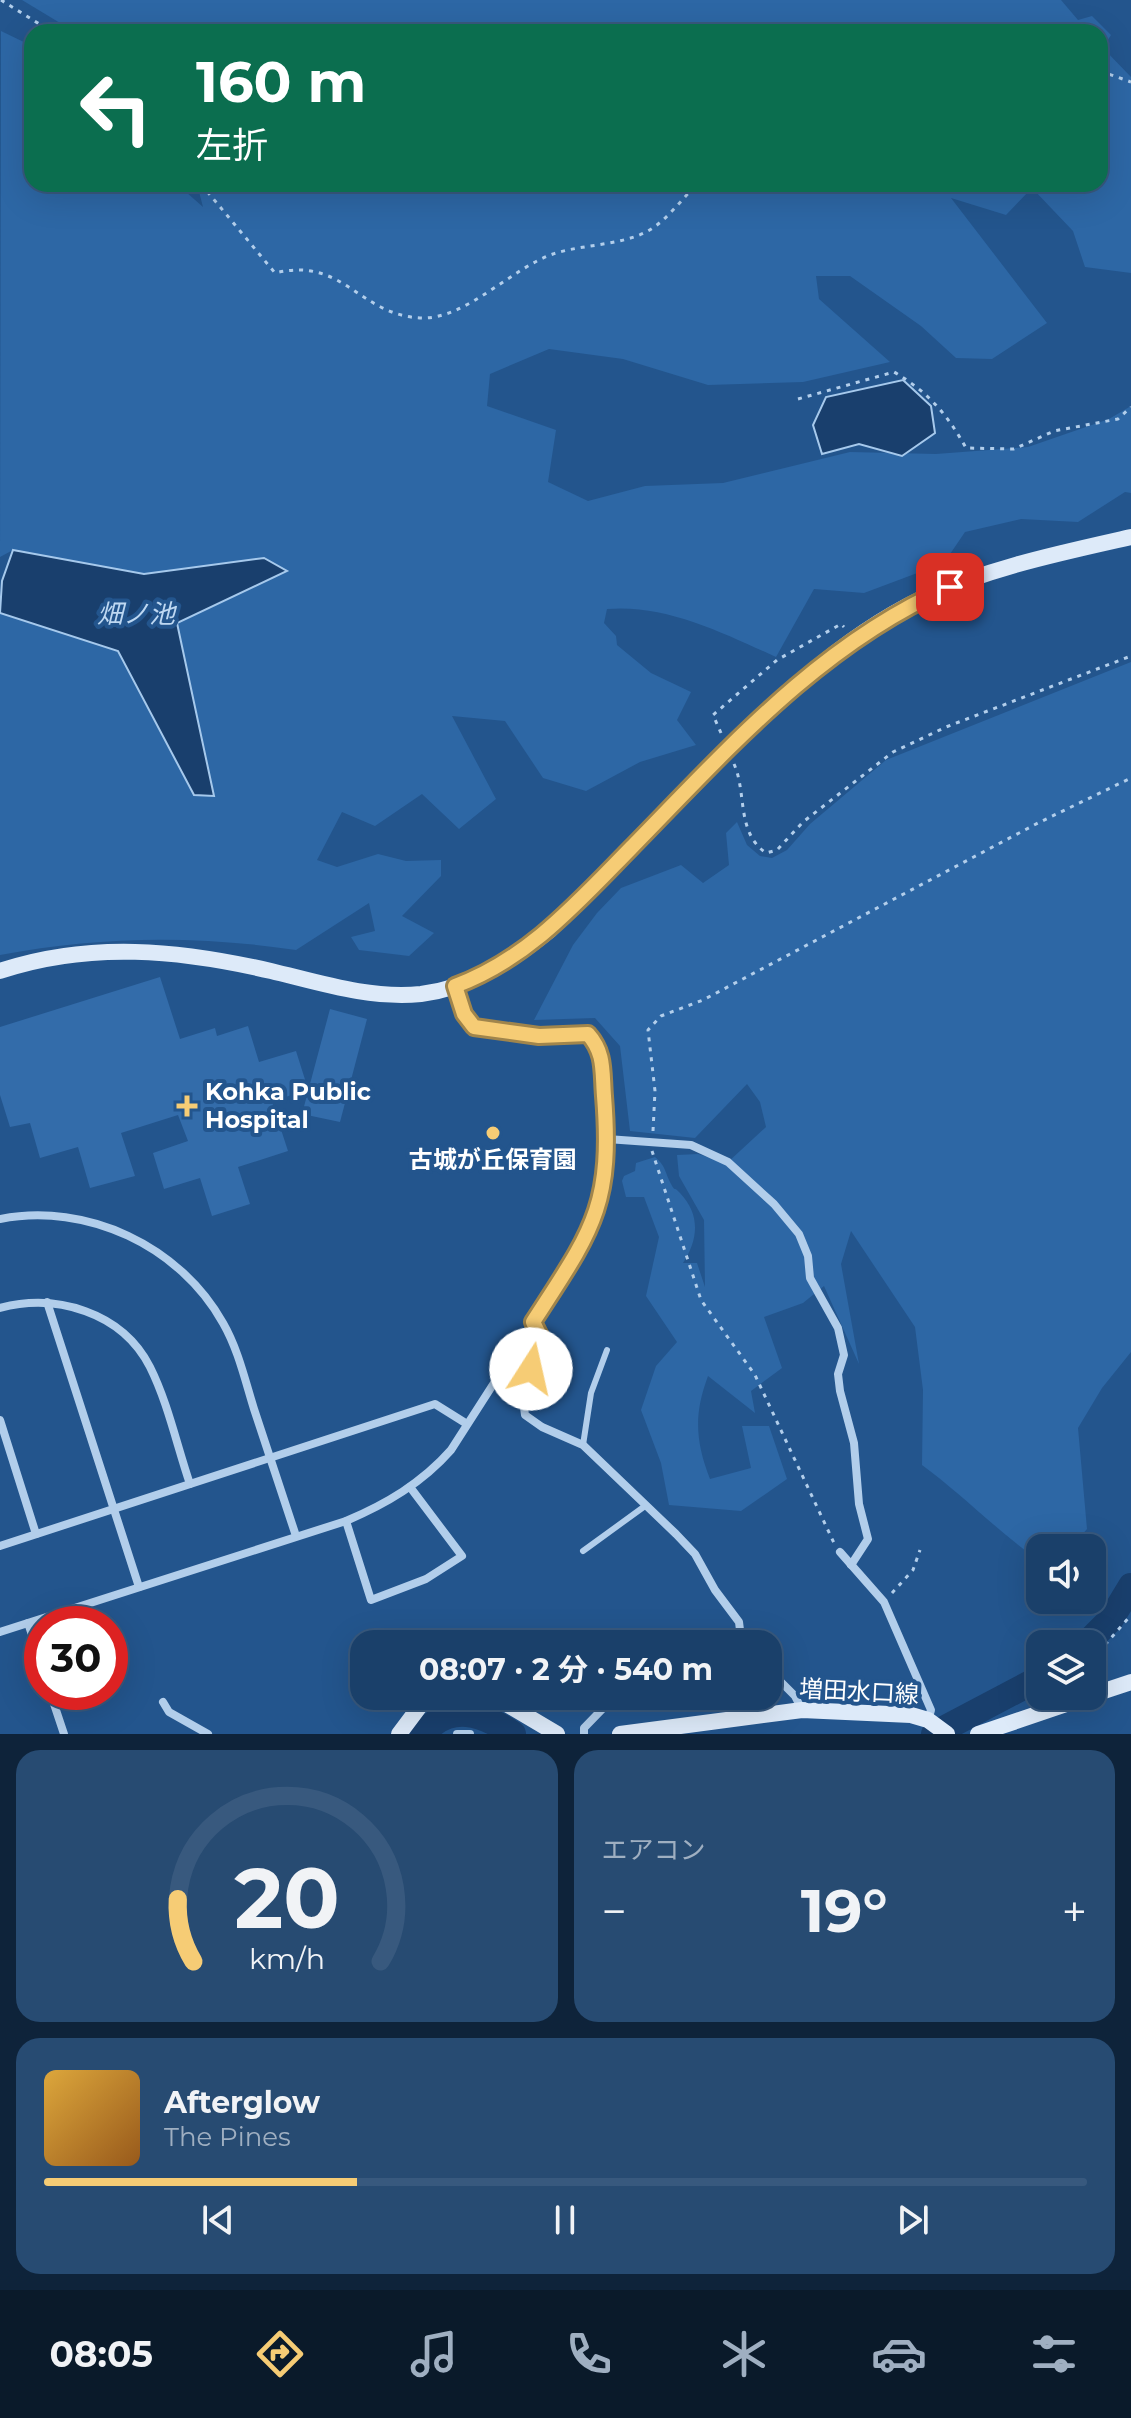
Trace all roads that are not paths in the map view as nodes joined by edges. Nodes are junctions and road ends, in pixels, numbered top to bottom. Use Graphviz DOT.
graph roads {
  1 [pos="1131,537"];
  2 [pos="0,971"];
  3 [pos="455,986"];
  4 [pos="607,1139"];
  5 [pos="0,1219"];
  6 [pos="47,1302"];
  7 [pos="0,1308"];
  8 [pos="533,1322"];
  9 [pos="607,1350"];
  10 [pos="0,1420"];
  11 [pos="467,1424"];
  12 [pos="583,1445"];
  13 [pos="270,1458"];
  14 [pos="190,1484"];
  15 [pos="410,1487"];
  16 [pos="645,1506"];
  17 [pos="113,1509"];
  18 [pos="346,1521"];
  19 [pos="36,1534"];
  20 [pos="296,1536"];
  21 [pos="0,1546"];
  22 [pos="583,1551"];
  23 [pos="840,1552"];
  24 [pos="851,1565"];
  25 [pos="139,1587"];
  26 [pos="80,1606"];
  27 [pos="24,1624"];
  28 [pos="741,1630"];
  29 [pos="0,1632"];
  30 [pos="1131,1682"];
  31 [pos="782,1683"];
  32 [pos="1106,1691"];
  33 [pos="163,1702"];
  34 [pos="56,1710"];
  35 [pos="417,1710"];
  36 [pos="517,1710"];
  37 [pos="601,1710"];
  38 [pos="802,1710"];
  39 [pos="1049,1710"];
  40 [pos="928,1720"];
  41 [pos="64,1734"];
  42 [pos="208,1734"];
  43 [pos="399,1734"];
  44 [pos="457,1734"];
  45 [pos="470,1734"];
  46 [pos="557,1734"];
  47 [pos="584,1734"];
  48 [pos="620,1734"];
  49 [pos="947,1734"];
  50 [pos="978,1734"];
  1 -- 3 [label="street"];
  2 -- 3 [label="street"];
  3 -- 4 [label="street"];
  4 -- 8 [label="street"];
  4 -- 24 [label="street"];
  5 -- 13 [label="street"];
  6 -- 7 [label="street"];
  6 -- 14 [label="street"];
  6 -- 17 [label="street"];
  8 -- 11 [label="street"];
  8 -- 12 [label="street"];
  9 -- 12 [label="lane"];
  10 -- 19 [label="street"];
  11 -- 13 [label="street"];
  11 -- 15 [label="street"];
  12 -- 16 [label="street"];
  13 -- 14 [label="street"];
  13 -- 20 [label="street"];
  14 -- 17 [label="street"];
  15 -- 18 [label="street"];
  15 -- 18 [label="street"];
  16 -- 22 [label="lane"];
  16 -- 28 [label="street"];
  17 -- 19 [label="street"];
  17 -- 25 [label="street"];
  18 -- 20 [label="street"];
  19 -- 21 [label="street"];
  20 -- 25 [label="street"];
  23 -- 24 [label="street"];
  24 -- 40 [label="street"];
  25 -- 26 [label="street"];
  27 -- 29 [label="street"];
  30 -- 32 [label="street"];
  31 -- 38 [label="street"];
  33 -- 42 [label="street"];
  34 -- 41 [label="street"];
  35 -- 43 [label="street"];
  36 -- 46 [label="street"];
  37 -- 47 [label="street"];
  38 -- 40 [label="street, 増田水口線"];
  38 -- 48 [label="street, 増田水口線"];
  39 -- 50 [label="street"];
  40 -- 49 [label="street, 増田水口線"];
  44 -- 45 [label="street"];
}
